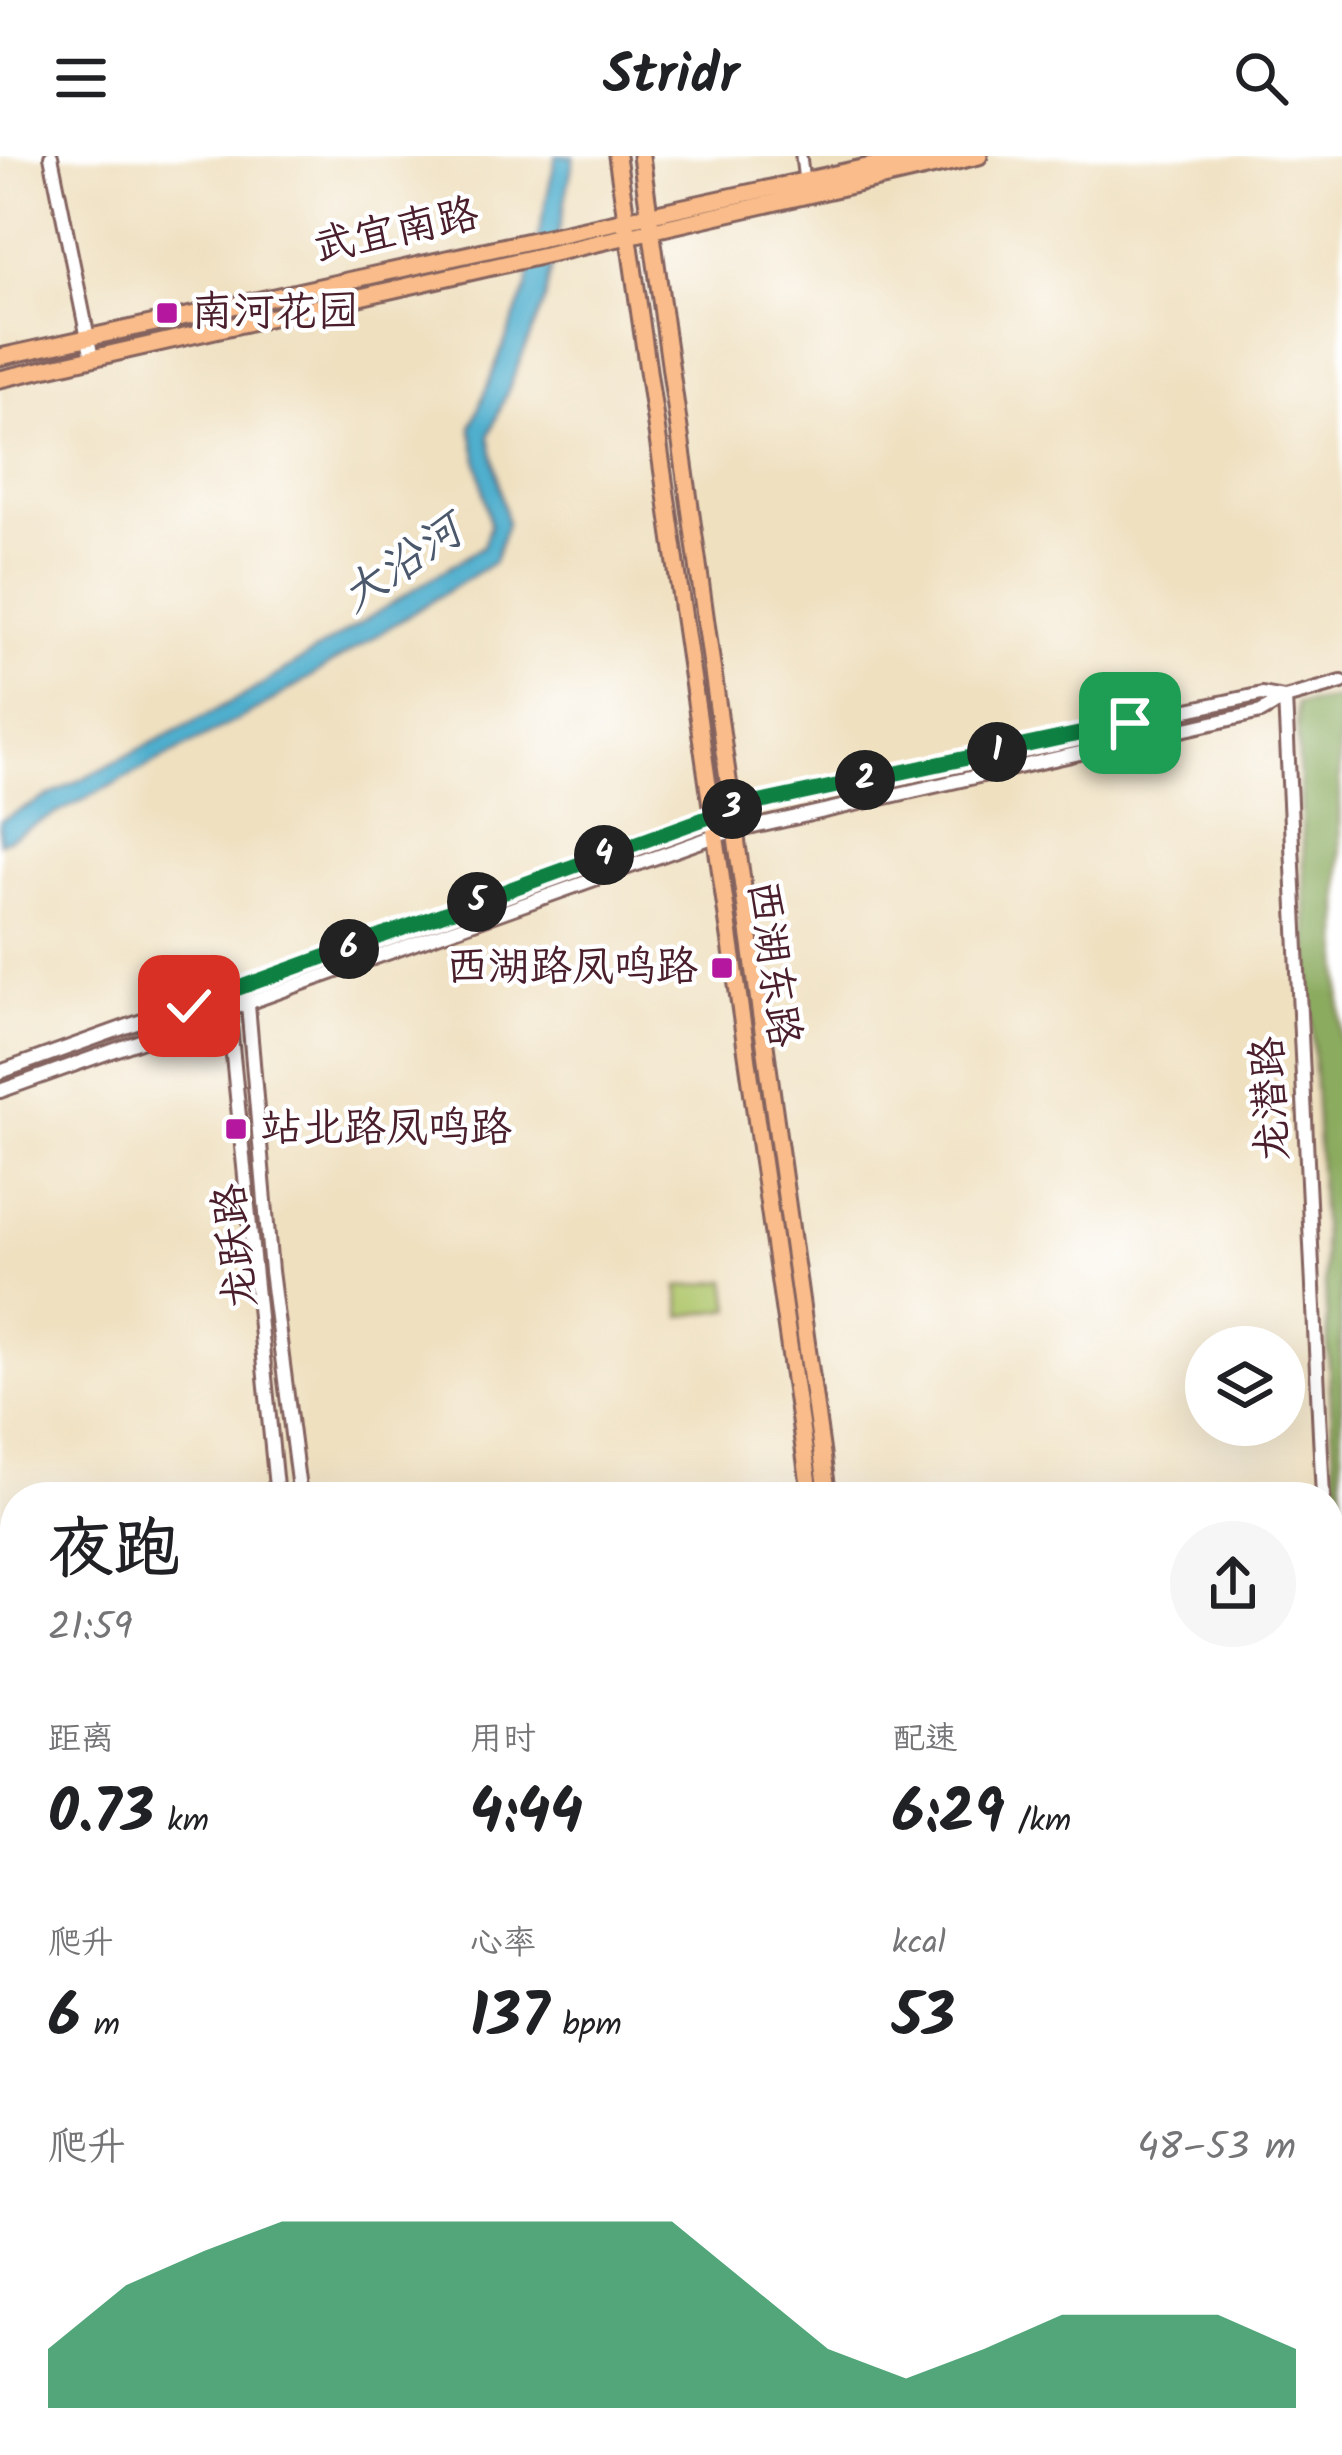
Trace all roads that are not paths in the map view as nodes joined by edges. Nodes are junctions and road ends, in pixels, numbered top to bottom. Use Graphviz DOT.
graph roads {
  1 [pos="51,156"];
  2 [pos="616,156"];
  3 [pos="641,156"];
  4 [pos="801,156"];
  5 [pos="916,156"];
  6 [pos="979,156"];
  7 [pos="804,181"];
  8 [pos="653,221"];
  9 [pos="629,227"];
  10 [pos="568,241"];
  11 [pos="87,335"];
  12 [pos="0,357"];
  13 [pos="92,358"];
  14 [pos="0,379"];
  15 [pos="1342,682"];
  16 [pos="1285,698"];
  17 [pos="734,808"];
  18 [pos="716,814"];
  19 [pos="738,830"];
  20 [pos="718,835"];
  21 [pos="242,988"];
  22 [pos="223,994"];
  23 [pos="248,1005"];
  24 [pos="231,1012"];
  25 [pos="0,1072"];
  26 [pos="0,1091"];
  27 [pos="276,1482"];
  28 [pos="298,1482"];
  29 [pos="809,1482"];
  30 [pos="827,1482"];
  31 [pos="1322,1482"];
  1 -- 11 [label="street"];
  2 -- 9 [label="main road, 西湖东路"];
  3 -- 8 [label="main road, 西湖东路"];
  4 -- 7 [label="street"];
  5 -- 7 [label="main road"];
  6 -- 8 [label="main road"];
  7 -- 8 [label="main road"];
  8 -- 9 [label="main road"];
  8 -- 17 [label="main road, 西湖东路"];
  9 -- 10 [label="main road"];
  9 -- 18 [label="main road, 西湖东路"];
  10 -- 11 [label="main road, 武宜南路"];
  10 -- 13 [label="main road, 武宜南路"];
  11 -- 12 [label="main road, 武宜南路"];
  11 -- 13 [label="street"];
  13 -- 14 [label="main road, 武宜南路"];
  15 -- 16 [label="street"];
  16 -- 17 [label="street"];
  16 -- 19 [label="street"];
  16 -- 31 [label="street, 龙潜路"];
  17 -- 18 [label="street"];
  17 -- 19 [label="main road, 西湖东路"];
  18 -- 20 [label="main road, 西湖东路"];
  18 -- 21 [label="street"];
  19 -- 20 [label="street"];
  19 -- 30 [label="main road, 西湖东路"];
  20 -- 23 [label="street"];
  20 -- 29 [label="main road, 西湖东路"];
  21 -- 22 [label="street"];
  21 -- 23 [label="street, 龙跃路"];
  22 -- 24 [label="street, 龙跃路"];
  22 -- 25 [label="street"];
  23 -- 24 [label="street"];
  23 -- 28 [label="street, 龙跃路"];
  24 -- 26 [label="street"];
  24 -- 27 [label="street, 龙跃路"];
}
